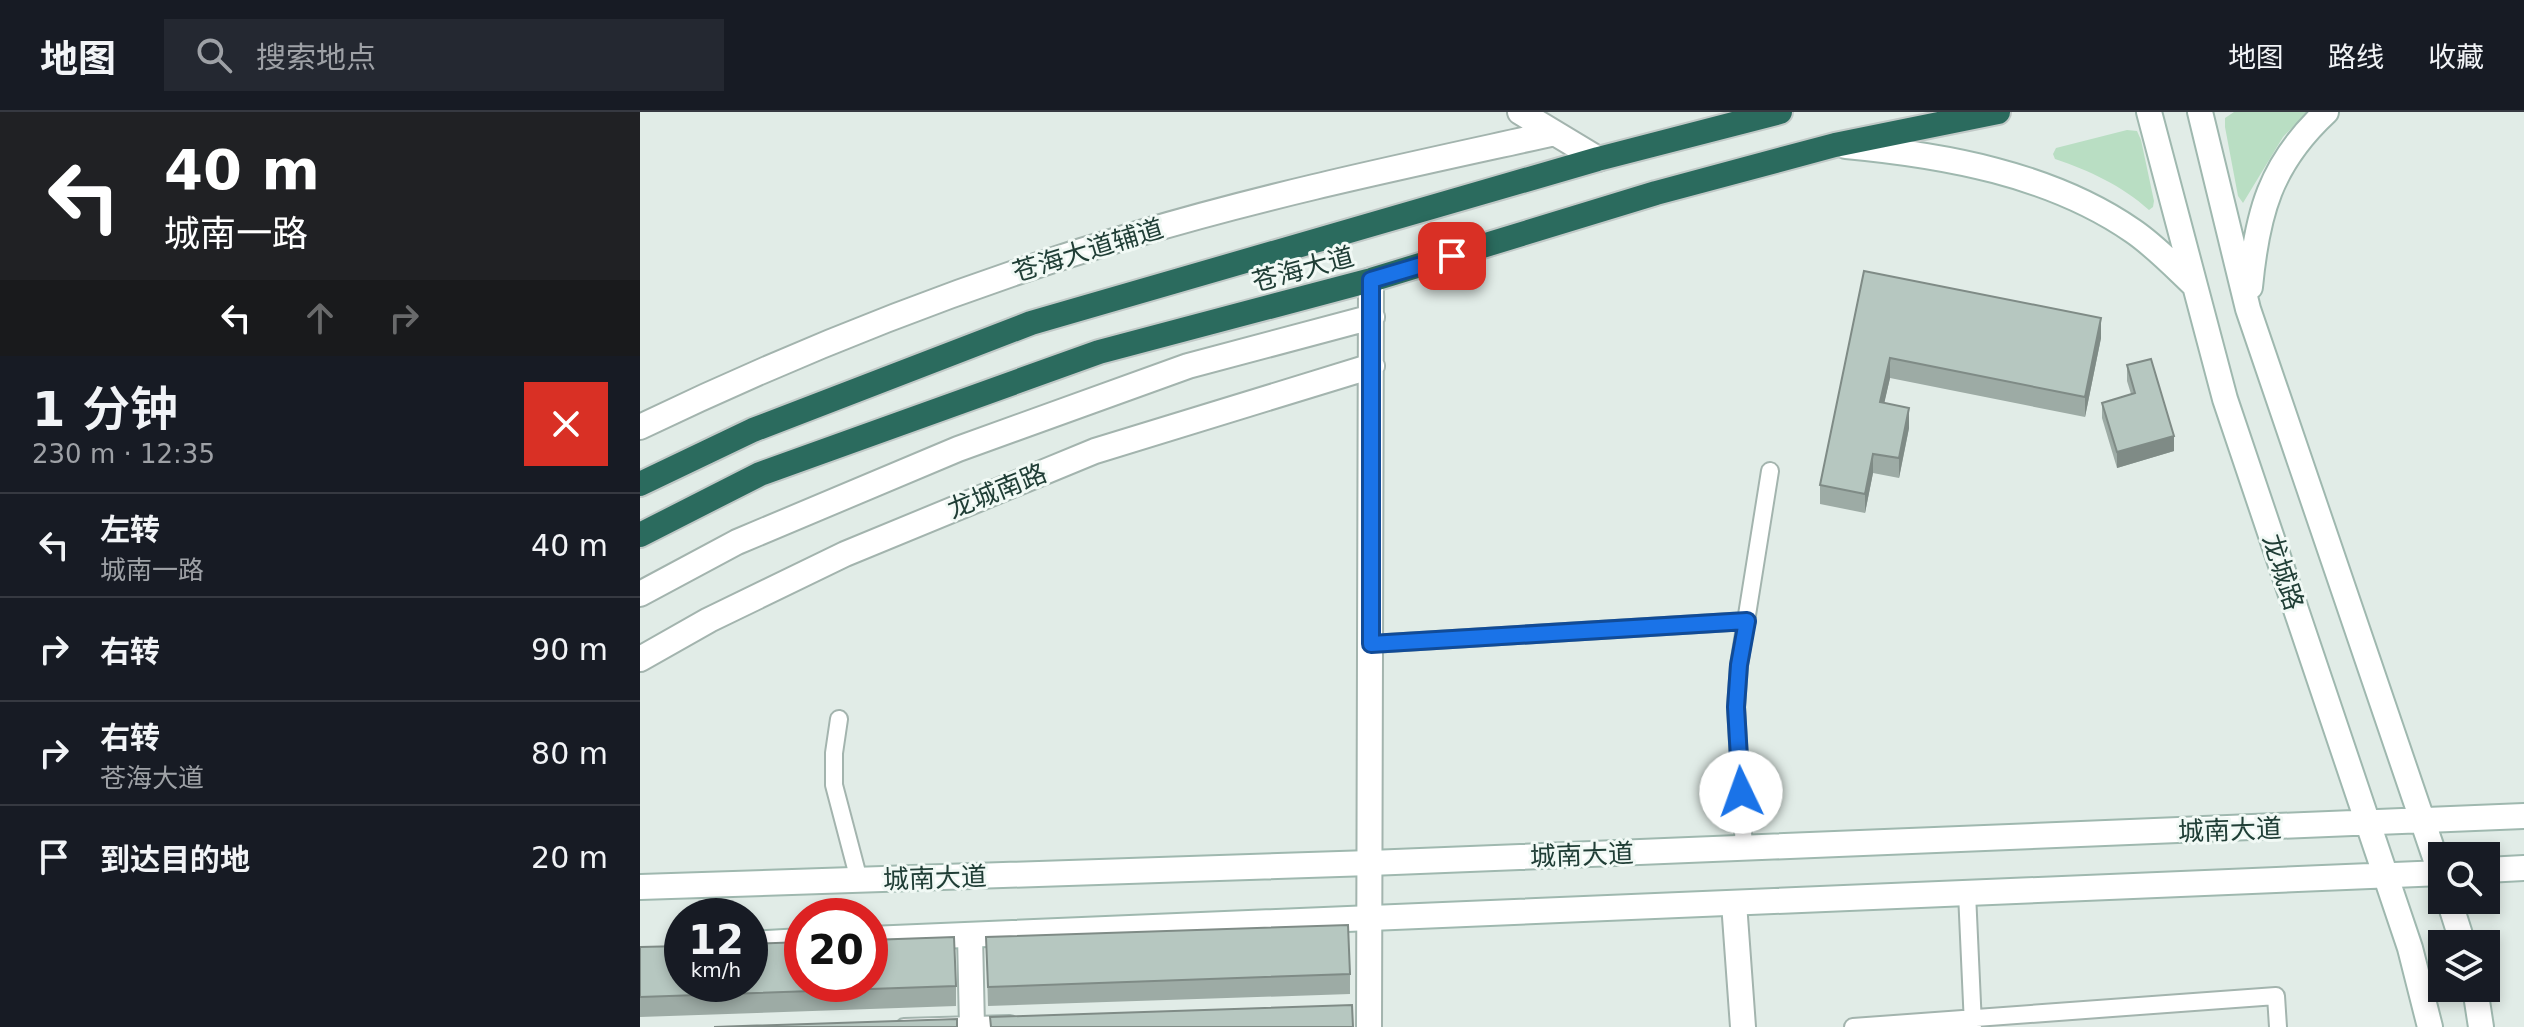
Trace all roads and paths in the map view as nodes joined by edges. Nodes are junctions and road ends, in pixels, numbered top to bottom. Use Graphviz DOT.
graph roads {
  1 [pos="1520,112"];
  2 [pos="1780,112"];
  3 [pos="1998,112"];
  4 [pos="2149,112"];
  5 [pos="2200,112"];
  6 [pos="2326,112"];
  7 [pos="1555,133"];
  8 [pos="1835,145"];
  9 [pos="1598,159"];
  10 [pos="1371,280"];
  11 [pos="2194,285"];
  12 [pos="2248,309"];
  13 [pos="1372,317"];
  14 [pos="1372,366"];
  15 [pos="640,427"];
  16 [pos="1770,471"];
  17 [pos="640,484"];
  18 [pos="640,535"];
  19 [pos="640,594"];
  20 [pos="1747,621"];
  21 [pos="1371,644"];
  22 [pos="640,659"];
  23 [pos="839,719"];
  24 [pos="2524,816"];
  25 [pos="2424,821"];
  26 [pos="2368,825"];
  27 [pos="2431,842"];
  28 [pos="1744,849"];
  29 [pos="1370,863"];
  30 [pos="2524,868"];
  31 [pos="2500,869"];
  32 [pos="2428,874"];
  33 [pos="2386,876"];
  34 [pos="859,880"];
  35 [pos="640,887"];
  36 [pos="1967,893"];
  37 [pos="1734,903"];
  38 [pos="1371,918"];
  39 [pos="970,935"];
  40 [pos="888,938"];
  41 [pos="2477,1002"];
  42 [pos="1364,1019"];
  43 [pos="1973,1022"];
  44 [pos="1020,1024"];
  45 [pos="972,1026"];
  46 [pos="904,1027"];
  47 [pos="1743,1027"];
  48 [pos="1853,1027"];
  49 [pos="2278,1027"];
  50 [pos="2430,1027"];
  51 [pos="2481,1027"];
  1 -- 7 [label="main road"];
  2 -- 9 [label="highway, 苍海大道"];
  3 -- 8 [label="highway, 苍海大道"];
  4 -- 11 [label="main road, 龙城路"];
  5 -- 12 [label="main road, 龙城路"];
  6 -- 12 [label="main road"];
  7 -- 9 [label="main road"];
  7 -- 15 [label="main road, 苍海大道辅道"];
  8 -- 10 [label="highway, 苍海大道"];
  8 -- 11 [label="main road"];
  9 -- 17 [label="highway, 苍海大道"];
  10 -- 13 [label="main road"];
  10 -- 18 [label="highway, 苍海大道"];
  11 -- 26 [label="main road, 龙城路"];
  12 -- 25 [label="main road, 龙城路"];
  13 -- 14 [label="main road"];
  13 -- 19 [label="main road"];
  14 -- 21 [label="main road"];
  14 -- 22 [label="main road, 龙城南路"];
  16 -- 20 [label="lane"];
  20 -- 21 [label="lane"];
  20 -- 28 [label="lane"];
  21 -- 29 [label="main road"];
  23 -- 34 [label="lane"];
  24 -- 25 [label="main road, 城南大道"];
  25 -- 26 [label="main road, 城南大道"];
  25 -- 27 [label="main road, 龙城路"];
  26 -- 28 [label="main road, 城南大道"];
  26 -- 33 [label="main road, 龙城路"];
  28 -- 29 [label="main road, 城南大道"];
  29 -- 34 [label="main road, 城南大道"];
  29 -- 38 [label="main road"];
  30 -- 31 [label="main road"];
  32 -- 33 [label="main road, 城南大道"];
  33 -- 36 [label="main road, 城南大道"];
  33 -- 50 [label="main road, 龙城路"];
  34 -- 35 [label="main road, 城南大道"];
  36 -- 37 [label="main road, 城南大道"];
  36 -- 43 [label="lane"];
  37 -- 38 [label="main road, 城南大道"];
  37 -- 47 [label="main road"];
  38 -- 39 [label="main road, 城南大道"];
  38 -- 42 [label="main road"];
  39 -- 40 [label="main road, 城南大道"];
  39 -- 45 [label="main road"];
  41 -- 51 [label="main road"];
  43 -- 48 [label="lane"];
  43 -- 49 [label="lane"];
  44 -- 45 [label="lane"];
  45 -- 46 [label="lane"];
}
